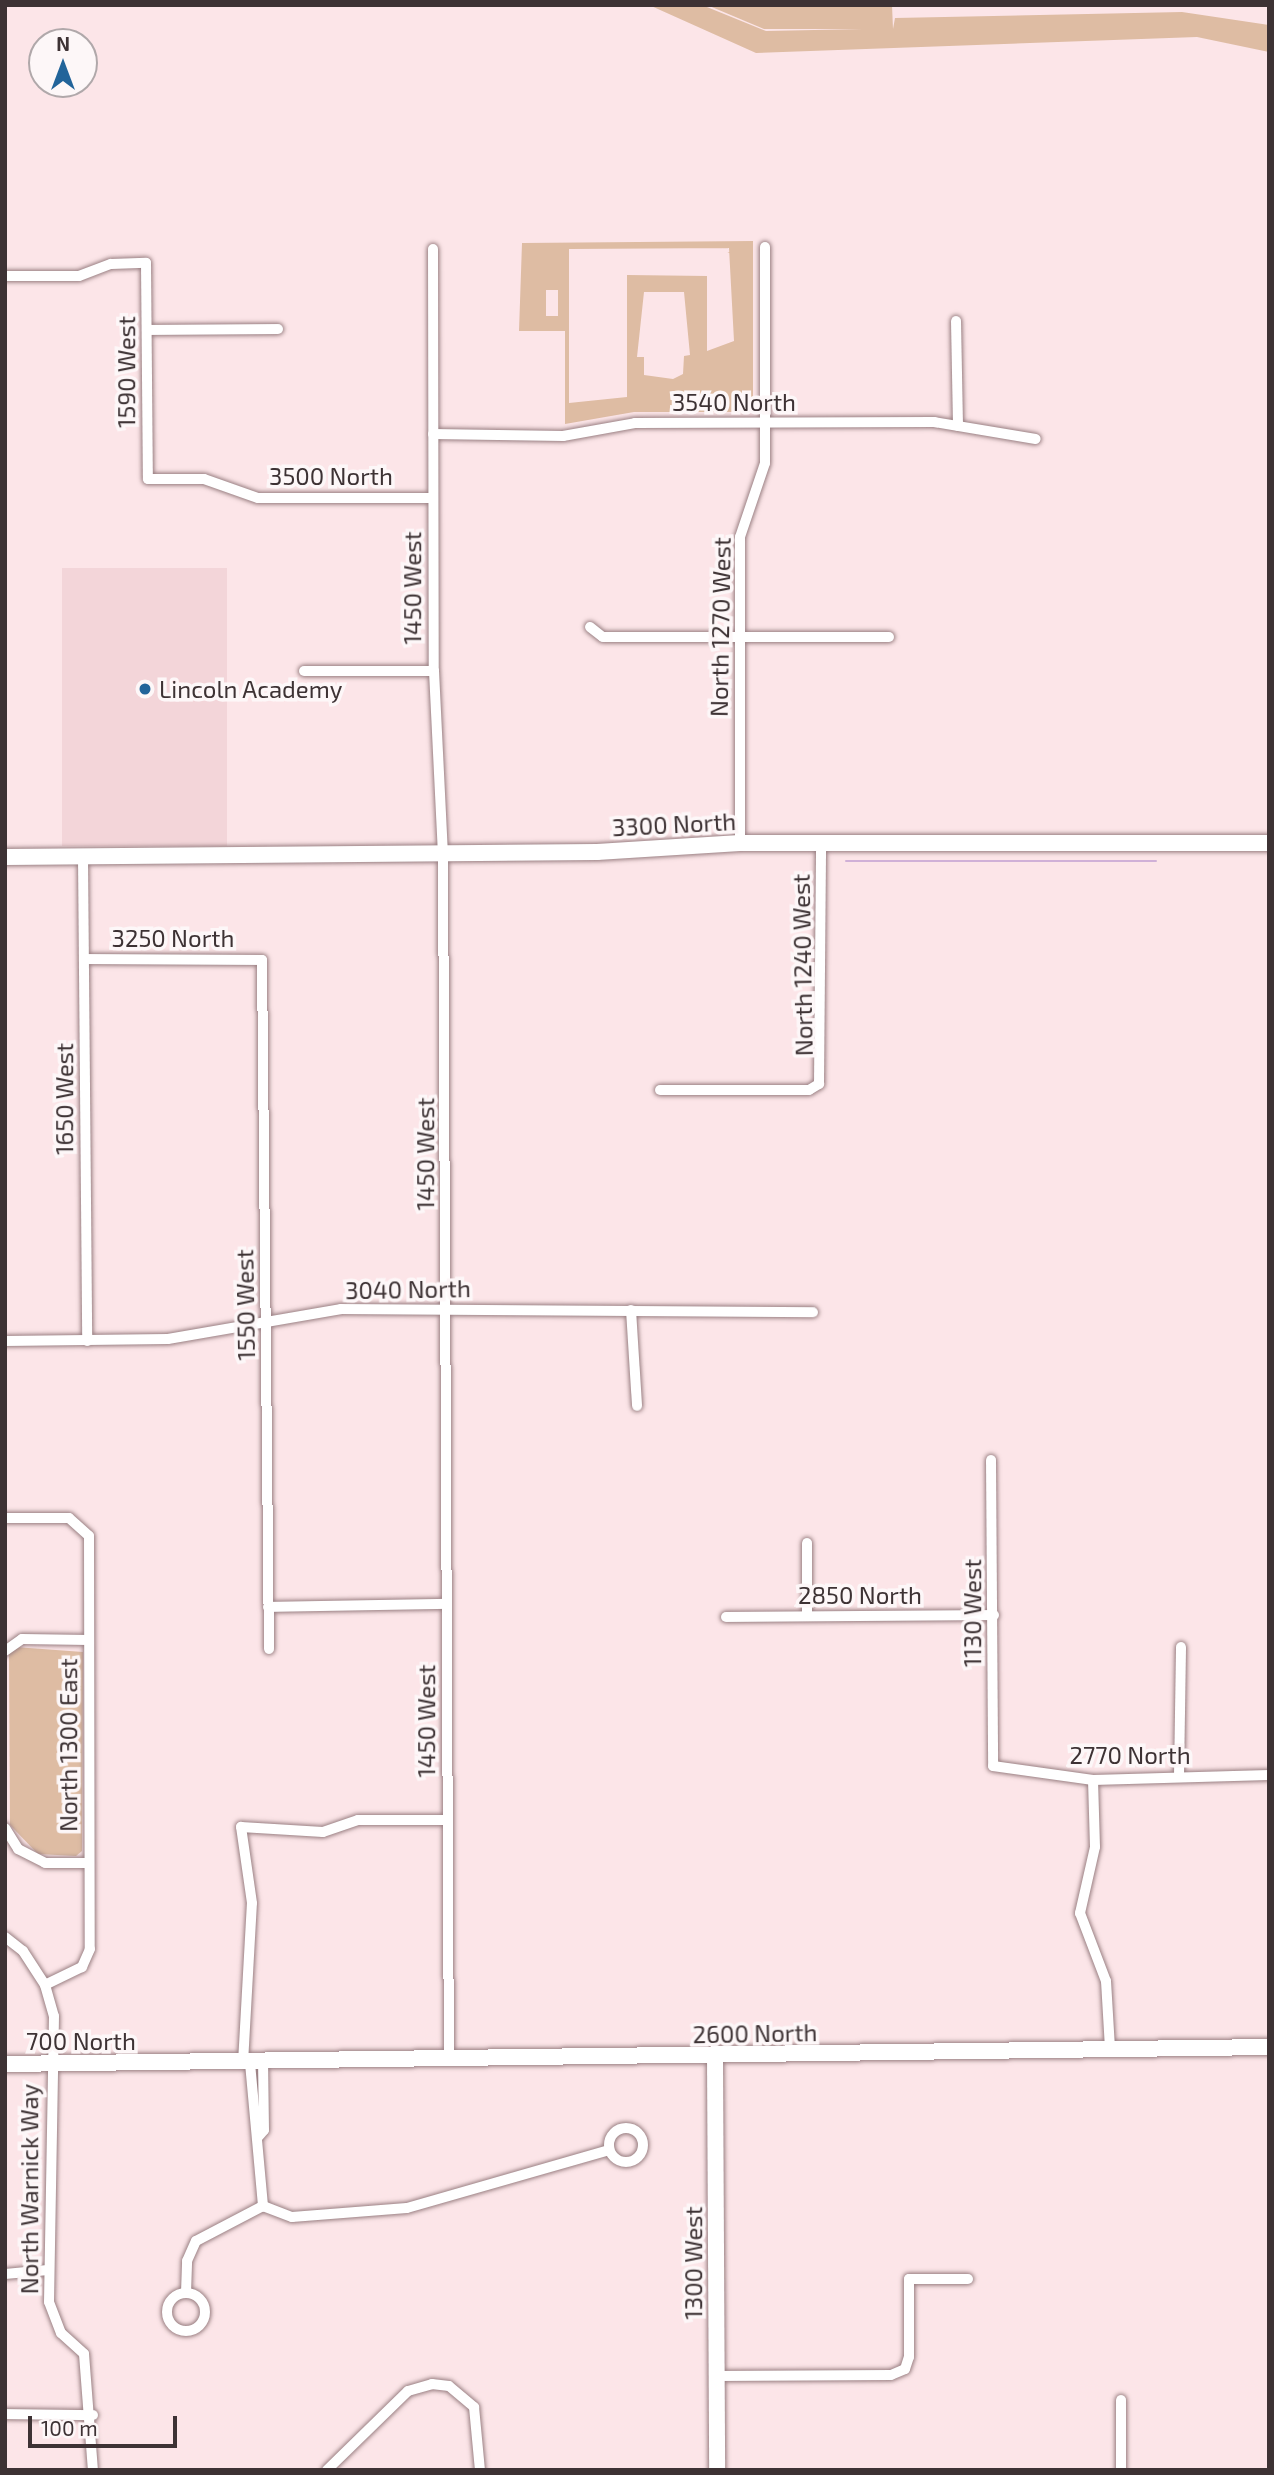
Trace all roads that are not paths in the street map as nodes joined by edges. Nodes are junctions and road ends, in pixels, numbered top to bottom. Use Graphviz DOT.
graph roads {
  1 [pos="765,247"];
  2 [pos="433,249"];
  3 [pos="5,276"];
  4 [pos="956,321"];
  5 [pos="278,329"];
  6 [pos="147,330"];
  7 [pos="765,423"];
  8 [pos="958,426"];
  9 [pos="433,434"];
  10 [pos="1036,439"];
  11 [pos="148,479"];
  12 [pos="433,498"];
  13 [pos="590,627"];
  14 [pos="739,636"];
  15 [pos="890,637"];
  16 [pos="304,671"];
  17 [pos="434,671"];
  18 [pos="740,843"];
  19 [pos="1269,843"];
  20 [pos="821,844"];
  21 [pos="443,852"];
  22 [pos="5,857"];
  23 [pos="75,857"];
  24 [pos="84,958"];
  25 [pos="262,960"];
  26 [pos="660,1090"];
  27 [pos="447,1308"];
  28 [pos="631,1310"];
  29 [pos="813,1312"];
  30 [pos="267,1323"];
  31 [pos="5,1341"];
  32 [pos="87,1341"];
  33 [pos="637,1406"];
  34 [pos="992,1460"];
  35 [pos="5,1518"];
  36 [pos="807,1543"];
  37 [pos="446,1604"];
  38 [pos="268,1607"];
  39 [pos="807,1615"];
  40 [pos="994,1615"];
  41 [pos="726,1617"];
  42 [pos="89,1640"];
  43 [pos="1181,1647"];
  44 [pos="7,1648"];
  45 [pos="269,1649"];
  46 [pos="993,1766"];
  47 [pos="1269,1775"];
  48 [pos="1179,1776"];
  49 [pos="1093,1780"];
  50 [pos="447,1820"];
  51 [pos="5,1828"];
  52 [pos="89,1863"];
  53 [pos="5,1937"];
  54 [pos="45,1985"];
  55 [pos="1269,2047"];
  56 [pos="1110,2048"];
  57 [pos="715,2057"];
  58 [pos="449,2059"];
  59 [pos="50,2063"];
  60 [pos="252,2063"];
  61 [pos="5,2064"];
  62 [pos="609,2150"];
  63 [pos="263,2206"];
  64 [pos="48,2270"];
  65 [pos="5,2274"];
  66 [pos="968,2278"];
  67 [pos="186,2293"];
  68 [pos="717,2376"];
  69 [pos="1121,2400"];
  70 [pos="5,2414"];
  71 [pos="93,2415"];
  72 [pos="93,2470"];
  73 [pos="327,2470"];
  74 [pos="480,2470"];
  75 [pos="717,2470"];
  76 [pos="1121,2470"];
  1 -- 7 [label="street, North 1270 West"];
  2 -- 9 [label="street, 1450 West"];
  3 -- 6 [label="street, 1590 West"];
  4 -- 8 [label="street"];
  5 -- 6 [label="street"];
  6 -- 11 [label="street, 1590 West"];
  7 -- 8 [label="street, 3540 North"];
  7 -- 9 [label="street, 3540 North"];
  7 -- 14 [label="street, North 1270 West"];
  8 -- 10 [label="street, 3540 North"];
  9 -- 12 [label="street, 1450 West"];
  11 -- 12 [label="street, 3500 North"];
  12 -- 17 [label="street, 1450 West"];
  13 -- 14 [label="street"];
  14 -- 15 [label="street"];
  14 -- 18 [label="street, North 1270 West"];
  16 -- 17 [label="street"];
  17 -- 21 [label="street, 1450 West"];
  18 -- 20 [label="street, 3300 North"];
  18 -- 21 [label="street, 3300 North"];
  19 -- 20 [label="street, 3300 North"];
  20 -- 26 [label="street, North 1240 West"];
  21 -- 23 [label="street, 3300 North"];
  21 -- 27 [label="street, 1450 West"];
  22 -- 23 [label="street, 3300 North"];
  23 -- 24 [label="street, 1650 West"];
  24 -- 25 [label="street, 3250 North"];
  24 -- 32 [label="street, 1650 West"];
  25 -- 30 [label="street, 1550 West"];
  27 -- 28 [label="street, 3040 North"];
  27 -- 30 [label="street, 3040 North"];
  27 -- 37 [label="street, 1450 West"];
  28 -- 29 [label="street, 3040 North"];
  28 -- 33 [label="street"];
  30 -- 32 [label="street, 3040 North"];
  30 -- 38 [label="street, 1550 West"];
  31 -- 32 [label="street, 3040 North"];
  34 -- 40 [label="street, 1130 West"];
  35 -- 42 [label="street, North 1300 East"];
  36 -- 39 [label="street"];
  37 -- 38 [label="street"];
  37 -- 50 [label="street, 1450 West"];
  38 -- 45 [label="street, 1550 West"];
  39 -- 40 [label="street, 2850 North"];
  39 -- 41 [label="street, 2850 North"];
  40 -- 46 [label="street, 1130 West"];
  42 -- 44 [label="street"];
  42 -- 52 [label="street, North 1300 East"];
  43 -- 48 [label="street"];
  46 -- 49 [label="street, 2770 North"];
  47 -- 48 [label="street, 2770 North"];
  48 -- 49 [label="street, 2770 North"];
  49 -- 56 [label="street"];
  50 -- 58 [label="street, 1450 West"];
  50 -- 60 [label="street"];
  51 -- 52 [label="street"];
  52 -- 54 [label="street, North 1300 East"];
  53 -- 54 [label="street"];
  54 -- 59 [label="street, North Warnick Way"];
  55 -- 56 [label="street, 2600 North"];
  56 -- 57 [label="street, 2600 North"];
  57 -- 58 [label="street, 2600 North"];
  57 -- 68 [label="street, 1300 West"];
  58 -- 60 [label="street, 2600 North"];
  59 -- 60 [label="street, 700 North"];
  59 -- 61 [label="street, 700 North"];
  59 -- 64 [label="street, North Warnick Way"];
  60 -- 63 [label="street"];
  62 -- 63 [label="street"];
  63 -- 67 [label="street"];
  64 -- 65 [label="street"];
  64 -- 71 [label="street, North Warnick Way"];
  66 -- 68 [label="street"];
  68 -- 75 [label="street, 1300 West"];
  69 -- 76 [label="street"];
  70 -- 71 [label="street"];
  71 -- 72 [label="street, North Warnick Way"];
  73 -- 74 [label="street"];
}
